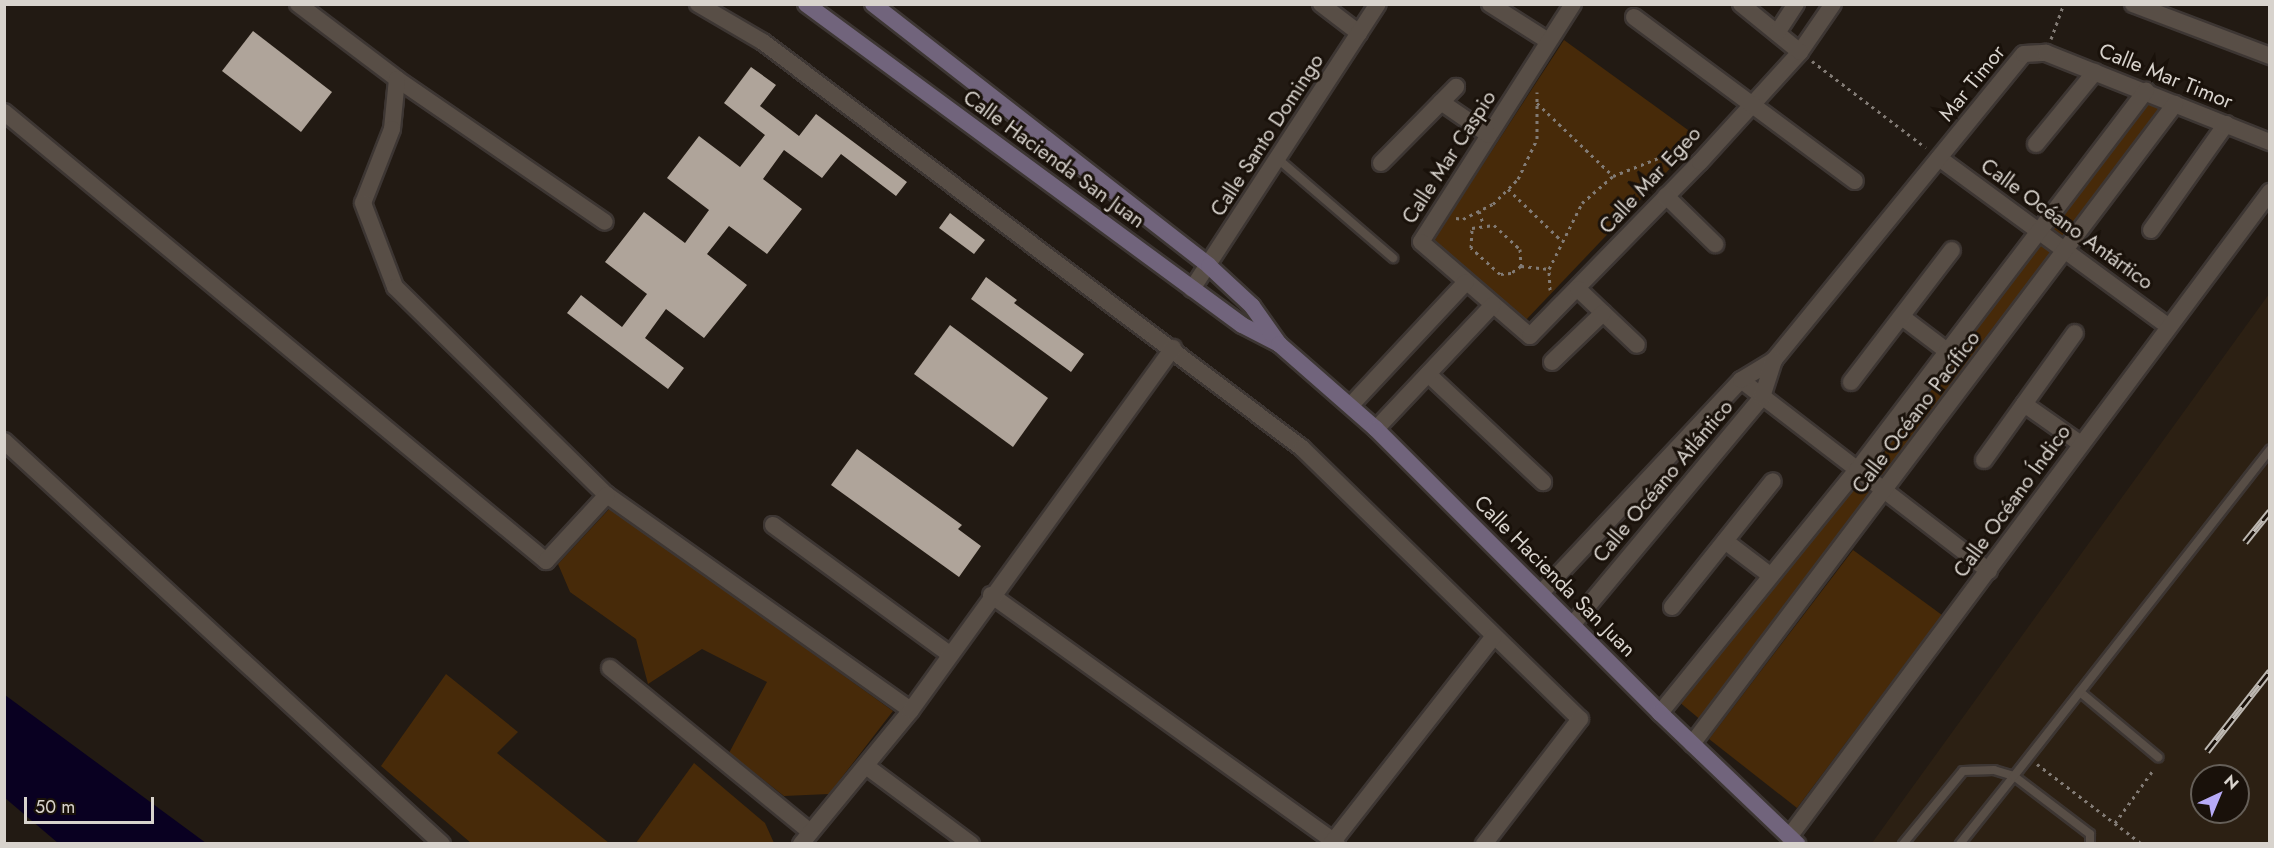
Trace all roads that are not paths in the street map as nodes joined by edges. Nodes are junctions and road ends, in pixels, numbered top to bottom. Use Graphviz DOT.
graph roads {
  1 [pos="298,4"];
  2 [pos="698,4"];
  3 [pos="806,4"];
  4 [pos="1321,4"];
  5 [pos="1378,4"];
  6 [pos="1490,4"];
  7 [pos="1573,4"];
  8 [pos="1741,4"];
  9 [pos="1796,4"];
  10 [pos="1833,4"];
  11 [pos="2133,4"];
  12 [pos="881,7"];
  13 [pos="1634,17"];
  14 [pos="1359,33"];
  15 [pos="1777,33"];
  16 [pos="1548,41"];
  17 [pos="1800,52"];
  18 [pos="2046,53"];
  19 [pos="2270,56"];
  20 [pos="2095,72"];
  21 [pos="397,79"];
  22 [pos="1456,87"];
  23 [pos="2146,91"];
  24 [pos="1441,102"];
  25 [pos="1749,104"];
  26 [pos="2175,104"];
  27 [pos="4,112"];
  28 [pos="2226,124"];
  29 [pos="1489,135"];
  30 [pos="2270,142"];
  31 [pos="2036,144"];
  32 [pos="1939,158"];
  33 [pos="1278,159"];
  34 [pos="1381,164"];
  35 [pos="1855,181"];
  36 [pos="2270,192"];
  37 [pos="1666,196"];
  38 [pos="605,222"];
  39 [pos="2151,230"];
  40 [pos="2039,233"];
  41 [pos="1715,244"];
  42 [pos="1953,250"];
  43 [pos="2064,251"];
  44 [pos="1393,258"];
  45 [pos="1209,266"];
  46 [pos="1466,282"];
  47 [pos="1192,289"];
  48 [pos="1578,289"];
  49 [pos="1492,305"];
  50 [pos="1603,313"];
  51 [pos="1902,317"];
  52 [pos="2168,326"];
  53 [pos="2075,333"];
  54 [pos="1530,336"];
  55 [pos="1279,344"];
  56 [pos="1637,345"];
  57 [pos="1173,348"];
  58 [pos="1947,351"];
  59 [pos="1774,360"];
  60 [pos="1552,362"];
  61 [pos="1428,374"];
  62 [pos="1741,380"];
  63 [pos="1851,382"];
  64 [pos="1762,398"];
  65 [pos="2024,404"];
  66 [pos="1351,405"];
  67 [pos="1376,429"];
  68 [pos="4,441"];
  69 [pos="2081,444"];
  70 [pos="2270,450"];
  71 [pos="1984,460"];
  72 [pos="1857,470"];
  73 [pos="1773,481"];
  74 [pos="1544,482"];
  75 [pos="1885,491"];
  76 [pos="607,495"];
  77 [pos="773,525"];
  78 [pos="1725,541"];
  79 [pos="1989,571"];
  80 [pos="1770,575"];
  81 [pos="1541,593"];
  82 [pos="991,595"];
  83 [pos="1672,607"];
  84 [pos="1573,624"];
  85 [pos="1494,636"];
  86 [pos="949,654"];
  87 [pos="610,668"];
  88 [pos="2080,692"];
  89 [pos="910,710"];
  90 [pos="1659,713"];
  91 [pos="1692,744"];
  92 [pos="2158,757"];
  93 [pos="866,766"];
  94 [pos="2014,776"];
  95 [pos="805,837"];
  96 [pos="1793,840"];
  97 [pos="442,843"];
  98 [pos="971,843"];
  99 [pos="1334,843"];
  100 [pos="1484,843"];
  101 [pos="1903,843"];
  102 [pos="1960,843"];
  103 [pos="2090,843"];
  1 -- 21 [label="street"];
  2 -- 57 [label="street"];
  3 -- 47 [label="main road, Calle Hacienda San Juan"];
  4 -- 14 [label="street"];
  5 -- 14 [label="street, Calle Santo Domingo"];
  6 -- 16 [label="street"];
  7 -- 16 [label="street, Calle Mar Caspio"];
  8 -- 15 [label="street"];
  9 -- 15 [label="street"];
  10 -- 17 [label="street, Calle Mar Egeo"];
  11 -- 19 [label="street"];
  12 -- 45 [label="main road, Calle Hacienda San Juan"];
  13 -- 25 [label="street"];
  14 -- 33 [label="street, Calle Santo Domingo"];
  15 -- 17 [label="street"];
  16 -- 29 [label="street, Calle Mar Caspio"];
  17 -- 25 [label="street, Calle Mar Egeo"];
  18 -- 20 [label="street, Calle Mar Timor"];
  18 -- 32 [label="street, Mar Timor"];
  20 -- 23 [label="street, Calle Mar Timor"];
  20 -- 31 [label="street"];
  21 -- 38 [label="street"];
  21 -- 76 [label="street"];
  22 -- 24 [label="street"];
  23 -- 26 [label="street, Calle Mar Timor"];
  23 -- 40 [label="street, Calle Océano Pacífico"];
  24 -- 29 [label="street"];
  24 -- 34 [label="street"];
  25 -- 35 [label="street"];
  25 -- 37 [label="street, Calle Mar Egeo"];
  26 -- 28 [label="street, Calle Mar Timor"];
  26 -- 43 [label="street, Calle Océano Pacífico"];
  27 -- 76 [label="street"];
  28 -- 30 [label="street, Calle Mar Timor"];
  28 -- 39 [label="street"];
  29 -- 46 [label="street, Calle Mar Caspio"];
  32 -- 40 [label="street, Calle Océano Antártico"];
  32 -- 59 [label="street, Calle Océano Atlántico"];
  33 -- 44 [label="lane"];
  33 -- 45 [label="street, Calle Santo Domingo"];
  36 -- 52 [label="street, Calle Océano Índico"];
  37 -- 41 [label="street"];
  37 -- 48 [label="street, Calle Mar Egeo"];
  40 -- 43 [label="street, Calle Océano Antártico"];
  40 -- 58 [label="street, Calle Océano Pacífico"];
  42 -- 51 [label="street"];
  43 -- 52 [label="street, Calle Océano Antártico"];
  43 -- 75 [label="street, Calle Océano Pacífico"];
  45 -- 47 [label="street, Calle Santo Domingo"];
  45 -- 55 [label="main road, Calle Hacienda San Juan"];
  46 -- 49 [label="street, Calle Mar Caspio"];
  46 -- 66 [label="street"];
  47 -- 55 [label="main road, Calle Hacienda San Juan"];
  48 -- 50 [label="street"];
  48 -- 54 [label="street, Calle Mar Egeo"];
  49 -- 54 [label="street, Calle Mar Caspio"];
  49 -- 61 [label="street"];
  50 -- 56 [label="street"];
  50 -- 60 [label="street"];
  51 -- 58 [label="street"];
  51 -- 63 [label="street"];
  52 -- 69 [label="street, Calle Océano Índico"];
  53 -- 65 [label="street"];
  55 -- 66 [label="main road, Calle Hacienda San Juan"];
  57 -- 82 [label="street"];
  57 -- 85 [label="street"];
  58 -- 72 [label="street, Calle Océano Pacífico"];
  59 -- 62 [label="street, Calle Océano Atlántico"];
  59 -- 64 [label="street, Calle Océano Atlántico"];
  61 -- 67 [label="street"];
  61 -- 74 [label="street"];
  62 -- 64 [label="street"];
  62 -- 81 [label="street, Calle Océano Atlántico"];
  64 -- 72 [label="street"];
  64 -- 84 [label="street, Calle Océano Atlántico"];
  65 -- 69 [label="street"];
  65 -- 71 [label="street"];
  66 -- 67 [label="main road, Calle Hacienda San Juan"];
  67 -- 81 [label="main road, Calle Hacienda San Juan"];
  68 -- 97 [label="street"];
  69 -- 79 [label="street, Calle Océano Índico"];
  70 -- 88 [label="lane"];
  72 -- 75 [label="street"];
  72 -- 80 [label="street, Calle Océano Pacífico"];
  73 -- 78 [label="street"];
  75 -- 79 [label="street"];
  75 -- 91 [label="street, Calle Océano Pacífico"];
  76 -- 89 [label="street"];
  77 -- 86 [label="street"];
  78 -- 80 [label="street"];
  78 -- 83 [label="street"];
  79 -- 96 [label="street, Calle Océano Índico"];
  80 -- 90 [label="street, Calle Océano Pacífico"];
  81 -- 84 [label="main road, Calle Hacienda San Juan"];
  82 -- 86 [label="street"];
  82 -- 99 [label="street"];
  84 -- 90 [label="main road, Calle Hacienda San Juan"];
  85 -- 99 [label="street"];
  85 -- 100 [label="street"];
  86 -- 89 [label="street"];
  87 -- 95 [label="street"];
  88 -- 92 [label="lane"];
  88 -- 94 [label="lane"];
  89 -- 93 [label="street"];
  90 -- 91 [label="main road, Calle Hacienda San Juan"];
  91 -- 96 [label="main road, Calle Hacienda San Juan"];
  93 -- 95 [label="street"];
  93 -- 98 [label="street"];
  94 -- 101 [label="lane"];
  94 -- 102 [label="lane"];
  94 -- 103 [label="lane"];
}
